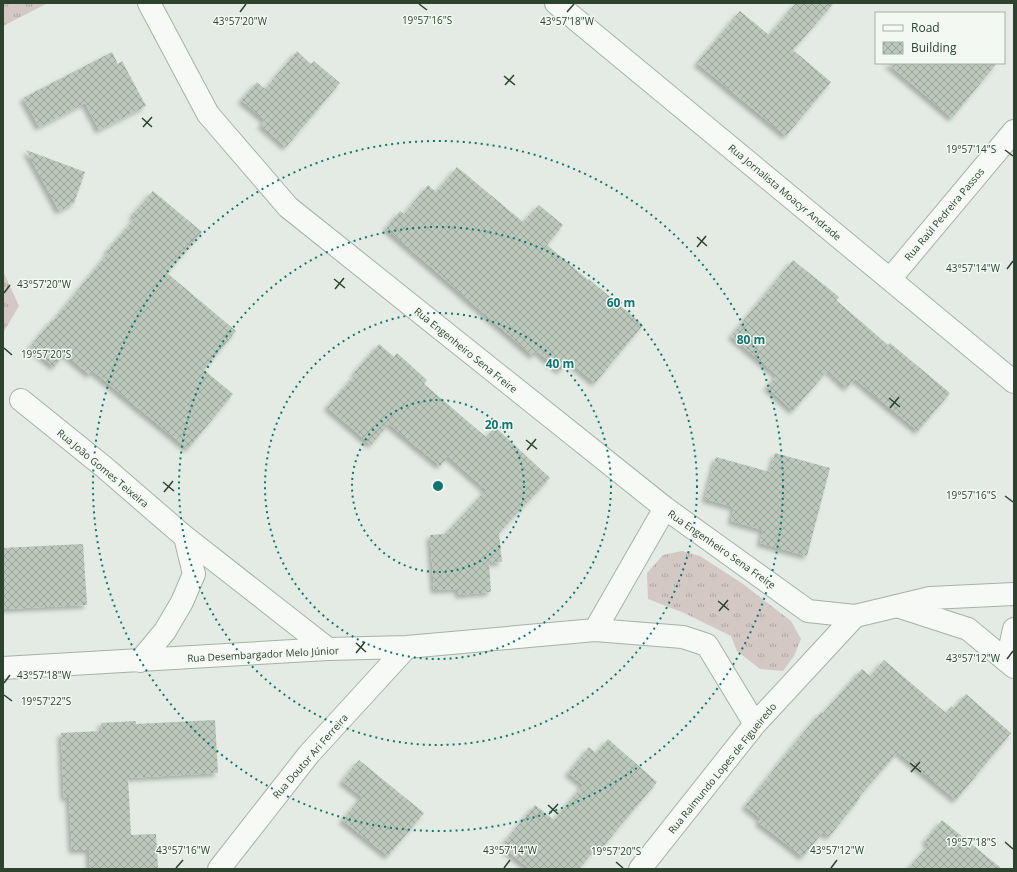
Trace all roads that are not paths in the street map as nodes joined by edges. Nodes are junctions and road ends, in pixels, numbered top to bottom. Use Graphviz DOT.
graph roads {
  1 [pos="149,3"];
  2 [pos="556,3"];
  3 [pos="1014,131"];
  4 [pos="890,279"];
  5 [pos="1014,382"];
  6 [pos="20,400"];
  7 [pos="665,508"];
  8 [pos="185,537"];
  9 [pos="1014,594"];
  10 [pos="898,606"];
  11 [pos="855,616"];
  12 [pos="1014,629"];
  13 [pos="594,630"];
  14 [pos="407,647"];
  15 [pos="328,650"];
  16 [pos="140,661"];
  17 [pos="1010,664"];
  18 [pos="3,668"];
  19 [pos="755,724"];
  20 [pos="218,869"];
  21 [pos="640,869"];
  1 -- 7 [label="street, Rua Engenheiro Sena Freire"];
  2 -- 4 [label="street, Rua Jornalista Moacyr Andrade"];
  3 -- 4 [label="street, Rua Raúl Pedreira Passos"];
  4 -- 5 [label="street, Rua Jornalista Moacyr Andrade"];
  6 -- 8 [label="street, Rua João Gomes Teixeira"];
  7 -- 11 [label="street, Rua Engenheiro Sena Freire"];
  7 -- 13 [label="street"];
  8 -- 15 [label="street, Rua João Gomes Teixeira"];
  8 -- 16 [label="street"];
  9 -- 10 [label="street"];
  10 -- 11 [label="street"];
  10 -- 17 [label="street"];
  11 -- 19 [label="street, Rua Raimundo Lopes de Figueiredo"];
  12 -- 17 [label="street"];
  13 -- 14 [label="street, Rua Desembargador Melo Júnior"];
  13 -- 19 [label="street, Rua Desembargador Melo Júnior"];
  14 -- 15 [label="street, Rua Desembargador Melo Júnior"];
  14 -- 20 [label="street, Rua Doutor Ari Ferreira"];
  15 -- 16 [label="street, Rua Desembargador Melo Júnior"];
  16 -- 18 [label="street, Rua Desembargador Melo Júnior"];
  19 -- 21 [label="street, Rua Raimundo Lopes de Figueiredo"];
}
